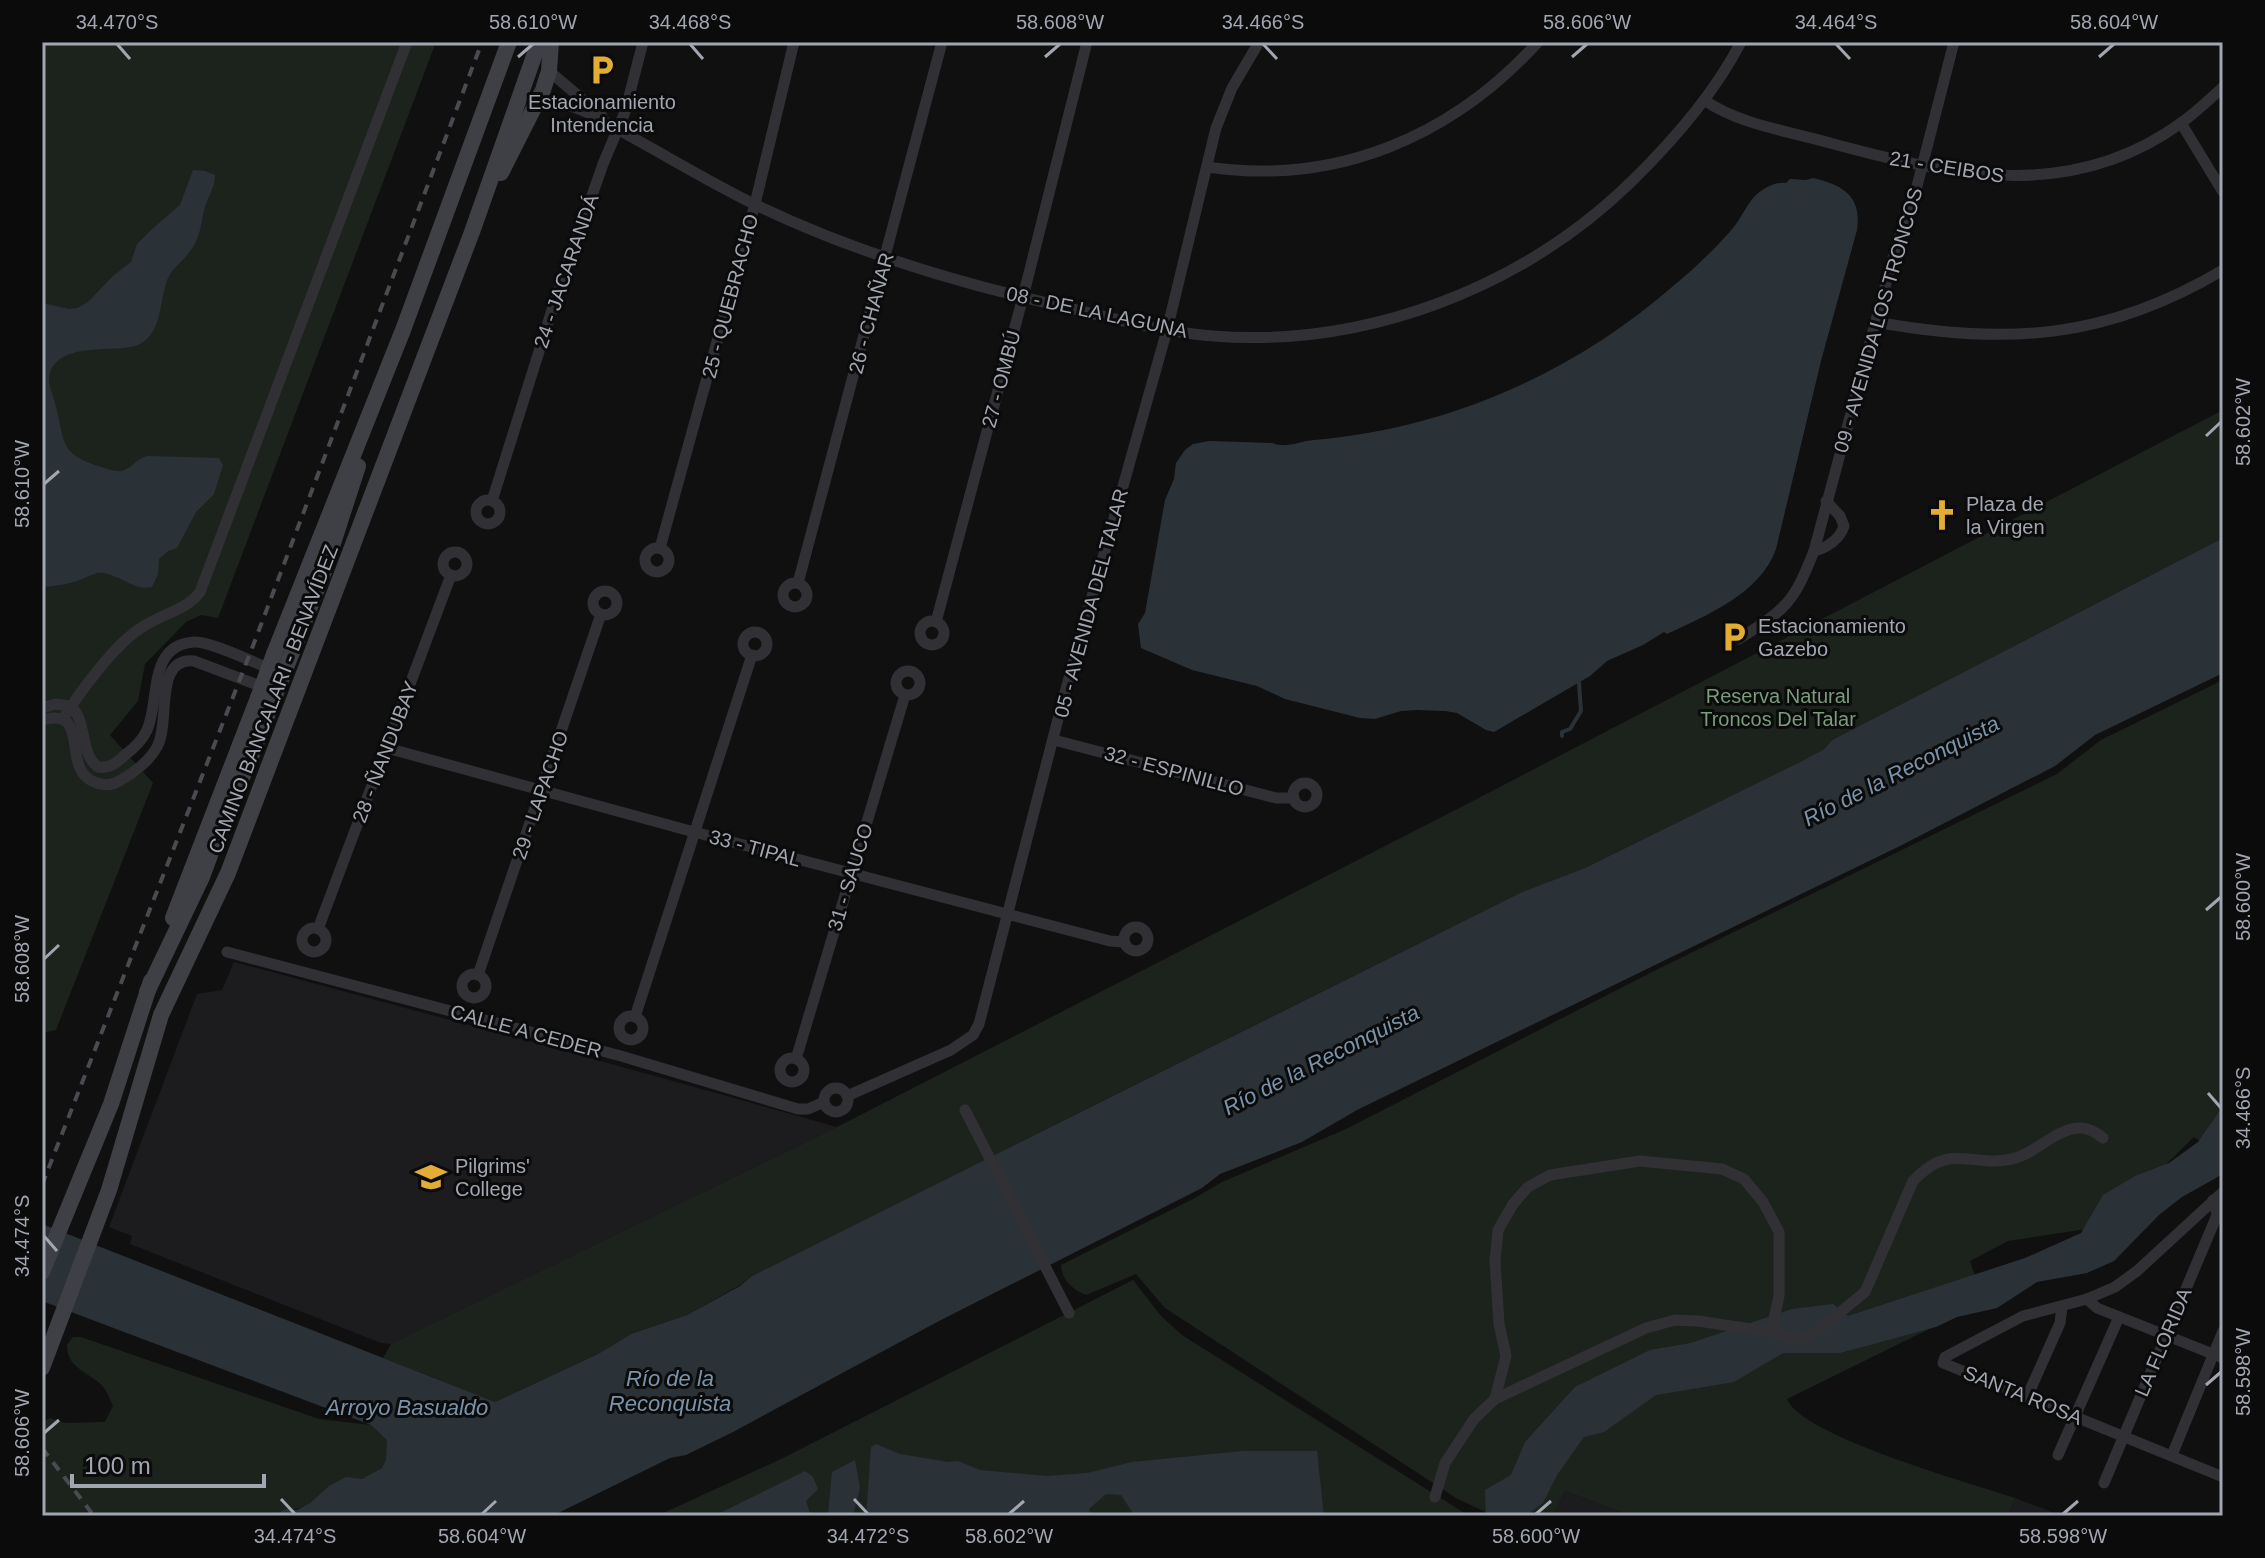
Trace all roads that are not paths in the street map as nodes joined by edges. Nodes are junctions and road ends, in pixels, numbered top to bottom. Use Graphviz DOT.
graph roads {
  1 [pos="407,42"];
  2 [pos="509,42"];
  3 [pos="539,42"];
  4 [pos="551,42"];
  5 [pos="643,42"];
  6 [pos="794,42"];
  7 [pos="942,42"];
  8 [pos="1087,42"];
  9 [pos="1259,42"];
  10 [pos="1538,42"];
  11 [pos="1741,42"];
  12 [pos="1954,42"];
  13 [pos="549,71"];
  14 [pos="2223,87"];
  15 [pos="1704,100"];
  16 [pos="533,106"];
  17 [pos="2181,123"];
  18 [pos="618,129"];
  19 [pos="1922,165"];
  20 [pos="1207,167"];
  21 [pos="2223,192"];
  22 [pos="755,204"];
  23 [pos="472,232"];
  24 [pos="886,259"];
  25 [pos="2223,270"];
  26 [pos="1023,297"];
  27 [pos="1876,322"];
  28 [pos="1167,330"];
  29 [pos="424,356"];
  30 [pos="371,406"];
  31 [pos="492,501"];
  32 [pos="1826,501"];
  33 [pos="660,548"];
  34 [pos="1814,551"];
  35 [pos="324,571"];
  36 [pos="451,575"];
  37 [pos="798,583"];
  38 [pos="601,614"];
  39 [pos="936,622"];
  40 [pos="1739,639"];
  41 [pos="752,655"];
  42 [pos="283,674"];
  43 [pos="276,692"];
  44 [pos="905,695"];
  45 [pos="71,706"];
  46 [pos="42,708"];
  47 [pos="63,719"];
  48 [pos="42,720"];
  49 [pos="1054,740"];
  50 [pos="135,747"];
  51 [pos="387,748"];
  52 [pos="147,760"];
  53 [pos="246,769"];
  54 [pos="541,790"];
  55 [pos="1294,798"];
  56 [pos="694,832"];
  57 [pos="851,874"];
  58 [pos="1009,913"];
  59 [pos="318,929"];
  60 [pos="1124,942"];
  61 [pos="227,952"];
  62 [pos="478,975"];
  63 [pos="147,992"];
  64 [pos="161,1015"];
  65 [pos="635,1017"];
  66 [pos="796,1059"];
  67 [pos="847,1096"];
  68 [pos="824,1102"];
  69 [pos="965,1110"];
  70 [pos="2103,1138"];
  71 [pos="2223,1192"];
  72 [pos="2213,1200"];
  73 [pos="42,1272"];
  74 [pos="2087,1299"];
  75 [pos="2062,1307"];
  76 [pos="1069,1313"];
  77 [pos="2119,1317"];
  78 [pos="2223,1331"];
  79 [pos="1771,1332"];
  80 [pos="2165,1336"];
  81 [pos="2218,1356"];
  82 [pos="42,1368"];
  83 [pos="2027,1397"];
  84 [pos="1495,1399"];
  85 [pos="2074,1415"];
  86 [pos="2124,1436"];
  87 [pos="2058,1455"];
  88 [pos="2172,1455"];
  89 [pos="2222,1473"];
  90 [pos="2104,1483"];
  91 [pos="1435,1497"];
  1 -- 45 [label="street"];
  2 -- 30 [label="main road, CAMINO BANCALARI - BENAVÍDEZ"];
  3 -- 23 [label="main road, CAMINO BANCALARI - BENAVÍDEZ"];
  4 -- 13 [label="main road"];
  5 -- 18 [label="street, 24 - JACARANDÁ"];
  6 -- 22 [label="street, 25 - QUEBRACHO"];
  7 -- 24 [label="street, 26 - CHAÑAR"];
  8 -- 26 [label="street, 27 - OMBÚ"];
  9 -- 20 [label="street, 05 - AVENIDA DEL TALAR"];
  10 -- 20 [label="street"];
  11 -- 15 [label="street, 08 - DE LA LAGUNA"];
  12 -- 19 [label="street, 09 - AVENIDA LOS TRONCOS"];
  13 -- 16 [label="main road"];
  13 -- 18 [label="street, 08 - DE LA LAGUNA"];
  14 -- 17 [label="street, 21 - CEIBOS"];
  15 -- 19 [label="street, 21 - CEIBOS"];
  15 -- 28 [label="street, 08 - DE LA LAGUNA"];
  16 -- 18 [label="street, 08 - DE LA LAGUNA"];
  16 -- 23 [label="main road"];
  17 -- 19 [label="street, 21 - CEIBOS"];
  17 -- 21 [label="street"];
  18 -- 22 [label="street, 08 - DE LA LAGUNA"];
  18 -- 31 [label="street, 24 - JACARANDÁ"];
  19 -- 27 [label="street, 09 - AVENIDA LOS TRONCOS"];
  20 -- 28 [label="street, 05 - AVENIDA DEL TALAR"];
  22 -- 24 [label="street, 08 - DE LA LAGUNA"];
  22 -- 33 [label="street, 25 - QUEBRACHO"];
  23 -- 29 [label="main road, CAMINO BANCALARI - BENAVÍDEZ"];
  24 -- 26 [label="street, 08 - DE LA LAGUNA"];
  24 -- 37 [label="street, 26 - CHAÑAR"];
  25 -- 27 [label="street"];
  26 -- 28 [label="street, 08 - DE LA LAGUNA"];
  26 -- 39 [label="street, 27 - OMBÚ"];
  27 -- 32 [label="street, 09 - AVENIDA LOS TRONCOS"];
  28 -- 49 [label="street, 05 - AVENIDA DEL TALAR"];
  29 -- 35 [label="main road"];
  29 -- 64 [label="main road, CAMINO BANCALARI - BENAVÍDEZ"];
  30 -- 35 [label="main road"];
  30 -- 63 [label="main road, CAMINO BANCALARI - BENAVÍDEZ, bridge"];
  32 -- 34 [label="street, 09 - AVENIDA LOS TRONCOS"];
  32 -- 34 [label="street"];
  34 -- 40 [label="street, 09 - AVENIDA LOS TRONCOS"];
  35 -- 42 [label="main road"];
  36 -- 51 [label="street, 28 - ÑANDUBAY"];
  38 -- 54 [label="street, 29 - LAPACHO"];
  41 -- 56 [label="street"];
  42 -- 43 [label="main road"];
  42 -- 50 [label="street"];
  43 -- 52 [label="street"];
  43 -- 53 [label="main road"];
  44 -- 57 [label="street, 31 - SAUCO"];
  45 -- 46 [label="street"];
  45 -- 47 [label="street"];
  45 -- 50 [label="street"];
  47 -- 48 [label="street"];
  47 -- 52 [label="street"];
  49 -- 55 [label="street, 32 - ESPINILLO"];
  49 -- 58 [label="street, 05 - AVENIDA DEL TALAR"];
  50 -- 52 [label="street"];
  51 -- 54 [label="street, 33 - TIPAL"];
  51 -- 59 [label="street, 28 - ÑANDUBAY"];
  53 -- 63 [label="main road"];
  53 -- 64 [label="main road"];
  54 -- 56 [label="street, 33 - TIPAL"];
  54 -- 62 [label="street, 29 - LAPACHO"];
  56 -- 57 [label="street, 33 - TIPAL"];
  56 -- 65 [label="street"];
  57 -- 58 [label="street, 33 - TIPAL"];
  57 -- 66 [label="street, 31 - SAUCO"];
  58 -- 60 [label="street, 33 - TIPAL"];
  58 -- 67 [label="street, 05 - AVENIDA DEL TALAR"];
  61 -- 68 [label="street, CALLE A CEDER"];
  63 -- 73 [label="main road, CAMINO BANCALARI - BENAVÍDEZ"];
  64 -- 82 [label="main road, CAMINO BANCALARI - BENAVÍDEZ"];
  67 -- 68 [label="street"];
  67 -- 68 [label="street"];
  69 -- 76 [label="street"];
  70 -- 79 [label="street"];
  71 -- 72 [label="street, SANTA ROSA"];
  72 -- 74 [label="street, SANTA ROSA"];
  72 -- 80 [label="street, LA FLORIDA"];
  74 -- 75 [label="street, SANTA ROSA"];
  74 -- 77 [label="street"];
  75 -- 83 [label="street"];
  75 -- 83 [label="street, SANTA ROSA"];
  77 -- 80 [label="street"];
  77 -- 85 [label="street"];
  78 -- 81 [label="street"];
  79 -- 84 [label="street"];
  79 -- 84 [label="street"];
  80 -- 81 [label="street"];
  80 -- 86 [label="street, LA FLORIDA"];
  81 -- 88 [label="street"];
  83 -- 85 [label="street, SANTA ROSA"];
  84 -- 91 [label="street"];
  85 -- 86 [label="street, SANTA ROSA"];
  85 -- 87 [label="street"];
  86 -- 88 [label="street, SANTA ROSA"];
  86 -- 90 [label="street, LA FLORIDA"];
  88 -- 89 [label="street, SANTA ROSA"];
}
